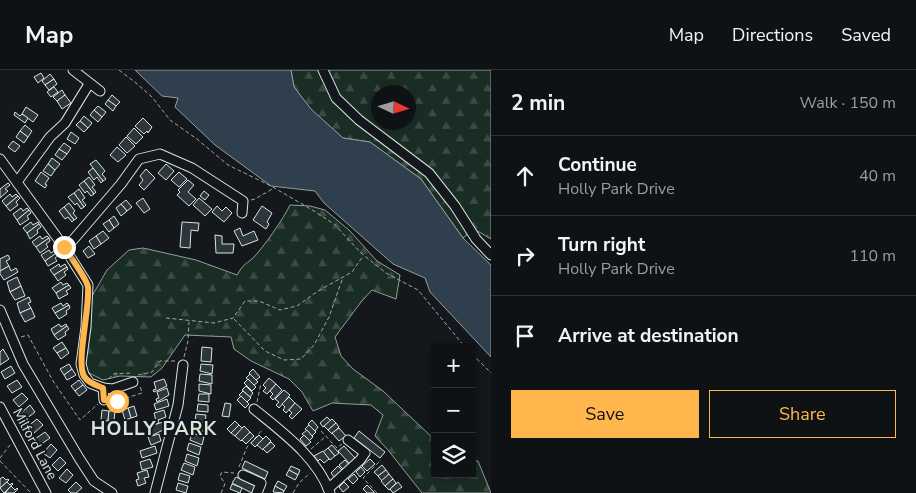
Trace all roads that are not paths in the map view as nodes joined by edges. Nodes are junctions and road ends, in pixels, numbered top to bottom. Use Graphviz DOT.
graph roads {
  1 [pos="73,70"];
  2 [pos="322,70"];
  3 [pos="89,84"];
  4 [pos="100,91"];
  5 [pos="0,159"];
  6 [pos="17,182"];
  7 [pos="242,213"];
  8 [pos="64,247"];
  9 [pos="491,255"];
  10 [pos="0,310"];
  11 [pos="183,363"];
  12 [pos="136,379"];
  13 [pos="103,388"];
  14 [pos="104,400"];
  15 [pos="0,407"];
  16 [pos="254,409"];
  17 [pos="348,440"];
  18 [pos="243,476"];
  19 [pos="329,491"];
  20 [pos="46,493"];
  21 [pos="112,493"];
  22 [pos="155,493"];
  23 [pos="257,493"];
  1 -- 3 [label="street"];
  2 -- 9 [label="street"];
  3 -- 4 [label="street"];
  3 -- 6 [label="street"];
  5 -- 6 [label="street"];
  6 -- 8 [label="street"];
  7 -- 8 [label="street"];
  8 -- 13 [label="street"];
  10 -- 21 [label="street"];
  11 -- 22 [label="street"];
  12 -- 13 [label="street"];
  13 -- 14 [label="street"];
  15 -- 20 [label="street, Milford Lane"];
  16 -- 19 [label="street"];
  17 -- 19 [label="street"];
  18 -- 23 [label="street"];
}
